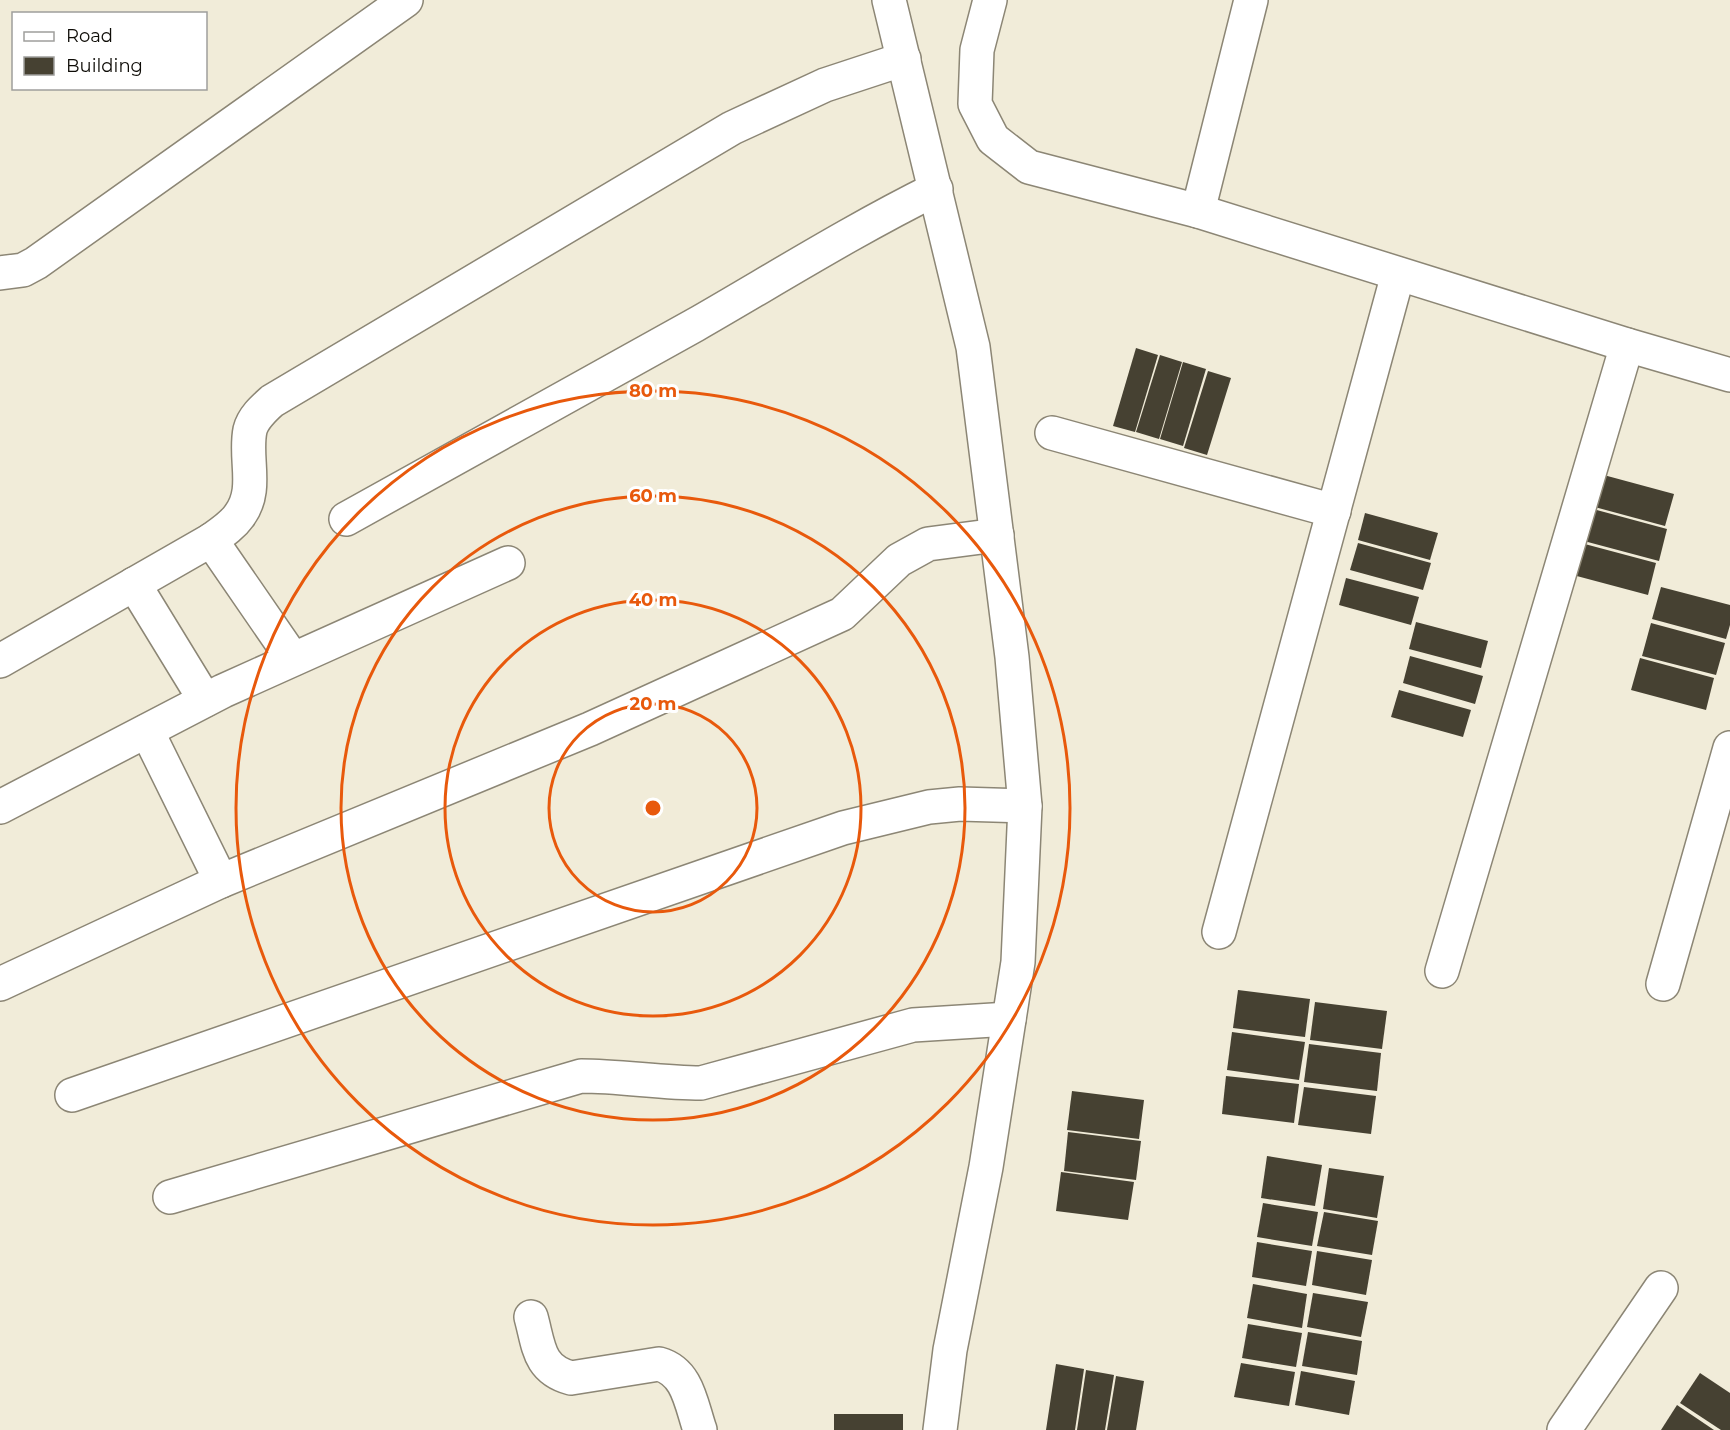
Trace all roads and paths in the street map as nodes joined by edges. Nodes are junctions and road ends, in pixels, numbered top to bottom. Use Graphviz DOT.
graph roads {
  1 [pos="406,0"];
  2 [pos="889,0"];
  3 [pos="990,0"];
  4 [pos="1251,0"];
  5 [pos="904,59"];
  6 [pos="936,189"];
  7 [pos="1198,211"];
  8 [pos="0,273"];
  9 [pos="1398,274"];
  10 [pos="1627,345"];
  11 [pos="1730,375"];
  12 [pos="1052,433"];
  13 [pos="1334,511"];
  14 [pos="346,519"];
  15 [pos="997,535"];
  16 [pos="211,540"];
  17 [pos="508,563"];
  18 [pos="134,584"];
  19 [pos="293,658"];
  20 [pos="0,661"];
  21 [pos="205,700"];
  22 [pos="147,731"];
  23 [pos="1730,748"];
  24 [pos="1025,806"];
  25 [pos="0,807"];
  26 [pos="221,881"];
  27 [pos="1219,932"];
  28 [pos="1442,971"];
  29 [pos="0,984"];
  30 [pos="1663,984"];
  31 [pos="1009,1019"];
  32 [pos="72,1095"];
  33 [pos="170,1197"];
  34 [pos="1661,1288"];
  35 [pos="531,1317"];
  36 [pos="700,1430"];
  37 [pos="940,1430"];
  38 [pos="1564,1430"];
  1 -- 8 [label="street"];
  2 -- 5 [label="street"];
  3 -- 7 [label="street"];
  4 -- 7 [label="street"];
  5 -- 6 [label="street"];
  5 -- 16 [label="street"];
  6 -- 14 [label="street"];
  6 -- 15 [label="street"];
  7 -- 9 [label="street"];
  9 -- 10 [label="street"];
  9 -- 13 [label="street"];
  10 -- 11 [label="street"];
  10 -- 28 [label="street"];
  12 -- 13 [label="street"];
  13 -- 27 [label="street"];
  15 -- 24 [label="street"];
  15 -- 26 [label="street"];
  16 -- 18 [label="street"];
  16 -- 19 [label="street"];
  17 -- 19 [label="street"];
  18 -- 20 [label="street"];
  18 -- 21 [label="street"];
  19 -- 21 [label="street"];
  21 -- 22 [label="street"];
  22 -- 25 [label="street"];
  22 -- 26 [label="street"];
  23 -- 30 [label="street"];
  24 -- 31 [label="street"];
  24 -- 32 [label="street"];
  26 -- 29 [label="street"];
  31 -- 33 [label="street"];
  31 -- 37 [label="street"];
  34 -- 38 [label="street"];
  35 -- 36 [label="street"];
}
